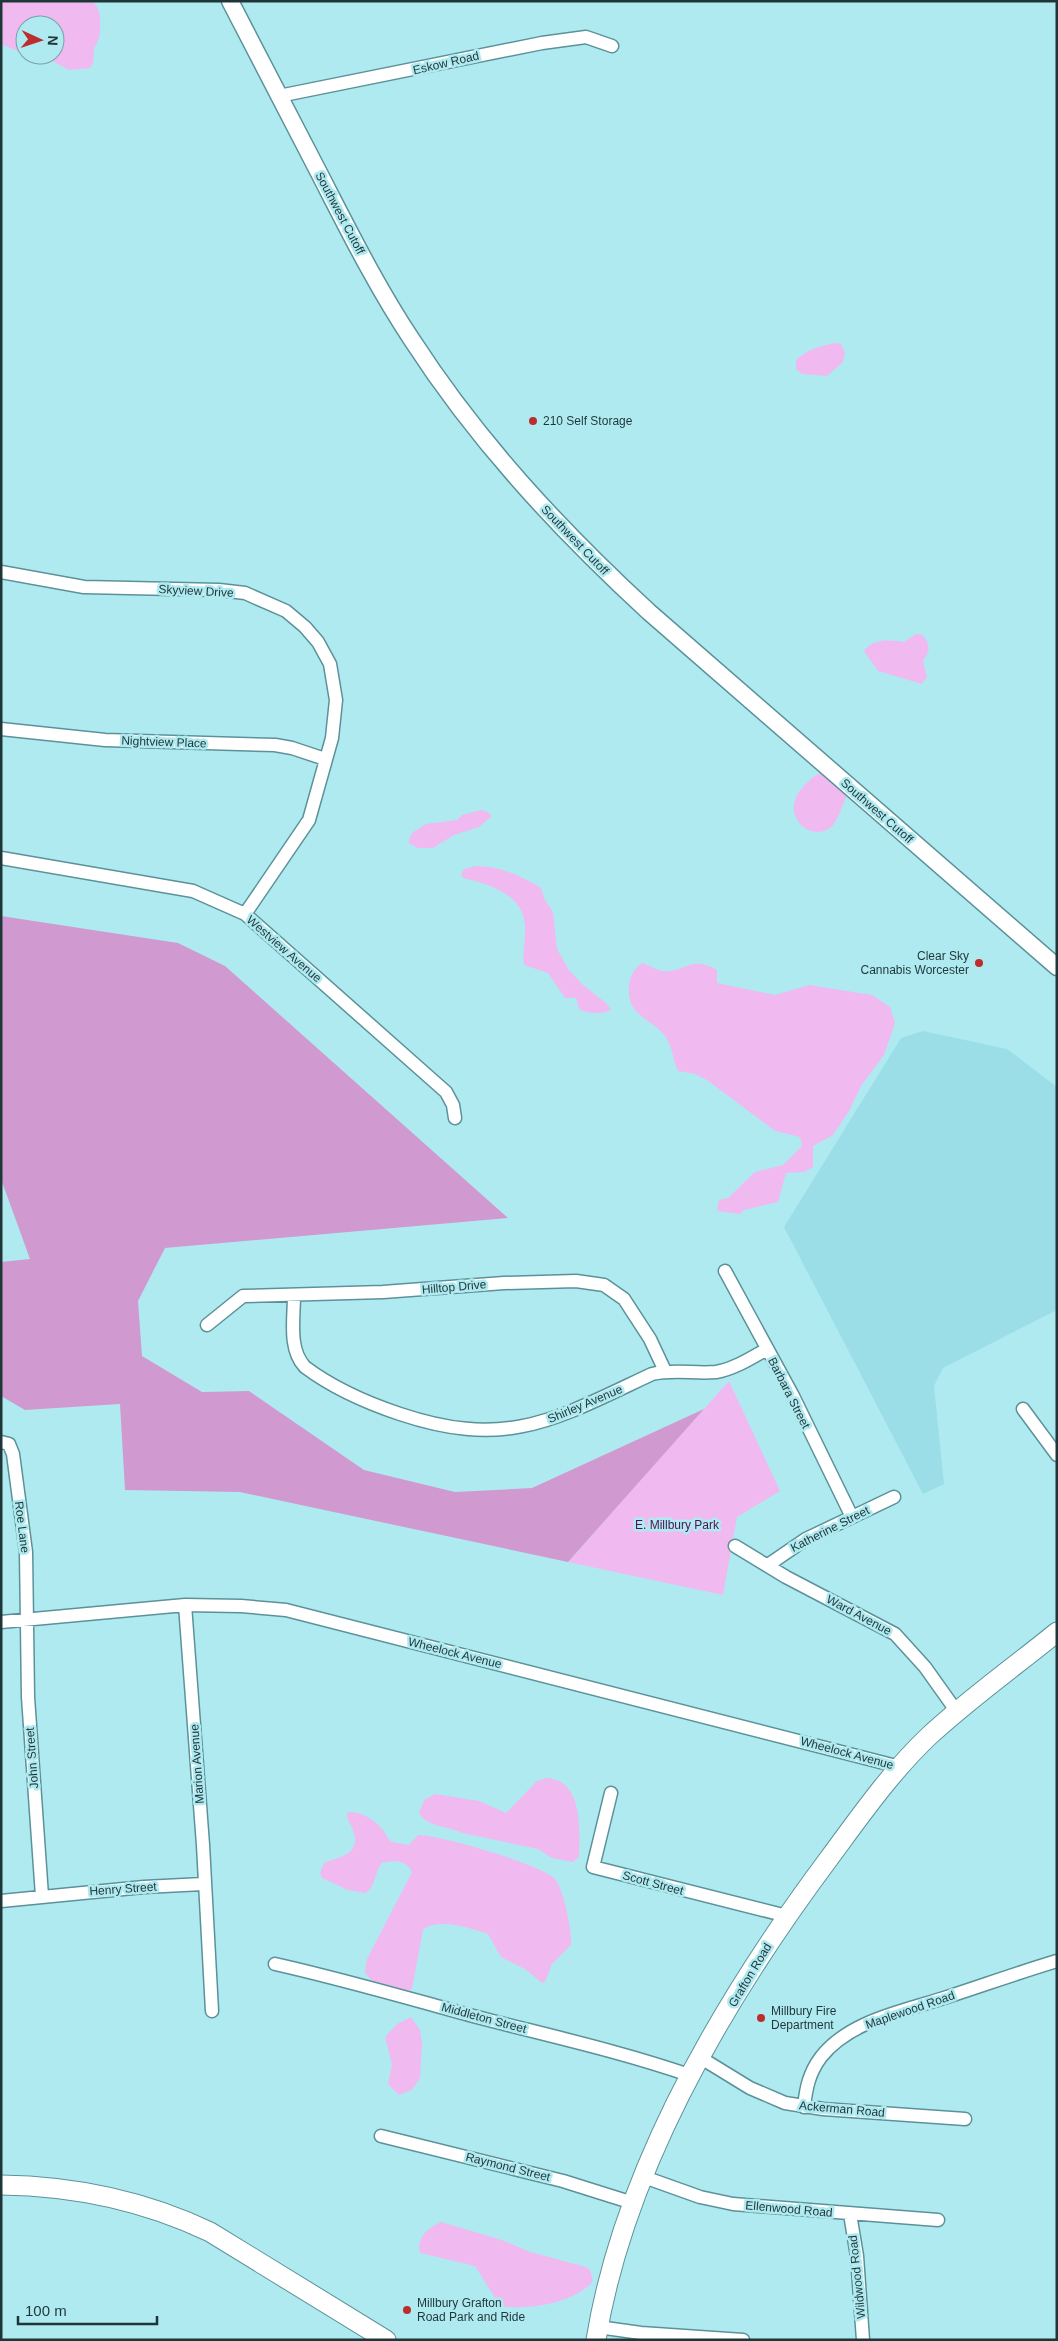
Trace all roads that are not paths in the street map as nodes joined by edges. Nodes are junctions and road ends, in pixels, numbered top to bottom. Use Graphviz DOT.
graph roads {
  1 [pos="230,1"];
  2 [pos="612,46"];
  3 [pos="279,96"];
  4 [pos="1,572"];
  5 [pos="1,729"];
  6 [pos="326,759"];
  7 [pos="1,858"];
  8 [pos="245,914"];
  9 [pos="1057,967"];
  10 [pos="455,1118"];
  11 [pos="725,1271"];
  12 [pos="294,1295"];
  13 [pos="207,1325"];
  14 [pos="767,1349"];
  15 [pos="665,1371"];
  16 [pos="1023,1409"];
  17 [pos="1,1442"];
  18 [pos="1057,1455"];
  19 [pos="894,1497"];
  20 [pos="852,1517"];
  21 [pos="735,1546"];
  22 [pos="768,1565"];
  23 [pos="185,1605"];
  24 [pos="29,1619"];
  25 [pos="1,1622"];
  26 [pos="1057,1632"];
  27 [pos="957,1712"];
  28 [pos="900,1767"];
  29 [pos="611,1793"];
  30 [pos="203,1884"];
  31 [pos="42,1896"];
  32 [pos="1,1901"];
  33 [pos="787,1916"];
  34 [pos="1057,1961"];
  35 [pos="275,1964"];
  36 [pos="212,2010"];
  37 [pos="701,2058"];
  38 [pos="692,2076"];
  39 [pos="804,2107"];
  40 [pos="965,2119"];
  41 [pos="381,2136"];
  42 [pos="644,2177"];
  43 [pos="1,2184"];
  44 [pos="1,2194"];
  45 [pos="633,2203"];
  46 [pos="850,2214"];
  47 [pos="938,2220"];
  48 [pos="597,2333"];
  49 [pos="368,2340"];
  50 [pos="386,2340"];
  51 [pos="743,2340"];
  52 [pos="863,2340"];
  1 -- 3 [label="main road, Southwest Cutoff"];
  2 -- 3 [label="street, Eskow Road"];
  3 -- 9 [label="main road, Southwest Cutoff"];
  4 -- 6 [label="street, Skyview Drive"];
  5 -- 6 [label="street, Nightview Place"];
  6 -- 8 [label="street, Skyview Drive"];
  7 -- 8 [label="street, Westview Avenue"];
  8 -- 10 [label="street, Westview Avenue"];
  11 -- 14 [label="street, Barbara Street"];
  12 -- 13 [label="street, Hilltop Drive"];
  12 -- 15 [label="street, Hilltop Drive"];
  12 -- 15 [label="street, Shirley Avenue"];
  14 -- 15 [label="street, Shirley Avenue"];
  14 -- 20 [label="street, Barbara Street"];
  16 -- 18 [label="street"];
  17 -- 24 [label="street, Roe Lane"];
  19 -- 20 [label="street, Katherine Street"];
  20 -- 22 [label="street, Katherine Street"];
  21 -- 22 [label="street, Ward Avenue"];
  22 -- 27 [label="street, Ward Avenue"];
  23 -- 24 [label="street, Wheelock Avenue"];
  23 -- 28 [label="street, Wheelock Avenue"];
  23 -- 30 [label="street, Marion Avenue"];
  24 -- 25 [label="street, Wheelock Avenue"];
  24 -- 31 [label="street, John Street"];
  26 -- 27 [label="highway, Grafton Road"];
  27 -- 28 [label="highway, Grafton Road"];
  28 -- 33 [label="highway, Grafton Road"];
  29 -- 33 [label="street, Scott Street"];
  30 -- 31 [label="street, Henry Street"];
  30 -- 36 [label="street, Marion Avenue"];
  31 -- 32 [label="street, Henry Street"];
  33 -- 37 [label="highway, Grafton Road"];
  34 -- 39 [label="street, Maplewood Road"];
  35 -- 38 [label="street, Middleton Street"];
  37 -- 38 [label="highway, Grafton Road"];
  37 -- 39 [label="street, Ackerman Road"];
  38 -- 42 [label="highway, Grafton Road"];
  39 -- 40 [label="street, Ackerman Road"];
  41 -- 45 [label="street, Raymond Street"];
  42 -- 45 [label="highway, Grafton Road"];
  42 -- 46 [label="street, Ellenwood Road"];
  43 -- 50 [label="highway"];
  44 -- 49 [label="highway"];
  45 -- 48 [label="highway, Grafton Road"];
  46 -- 47 [label="street, Ellenwood Road"];
  46 -- 52 [label="street, Wildwood Road"];
  48 -- 51 [label="street"];
}
